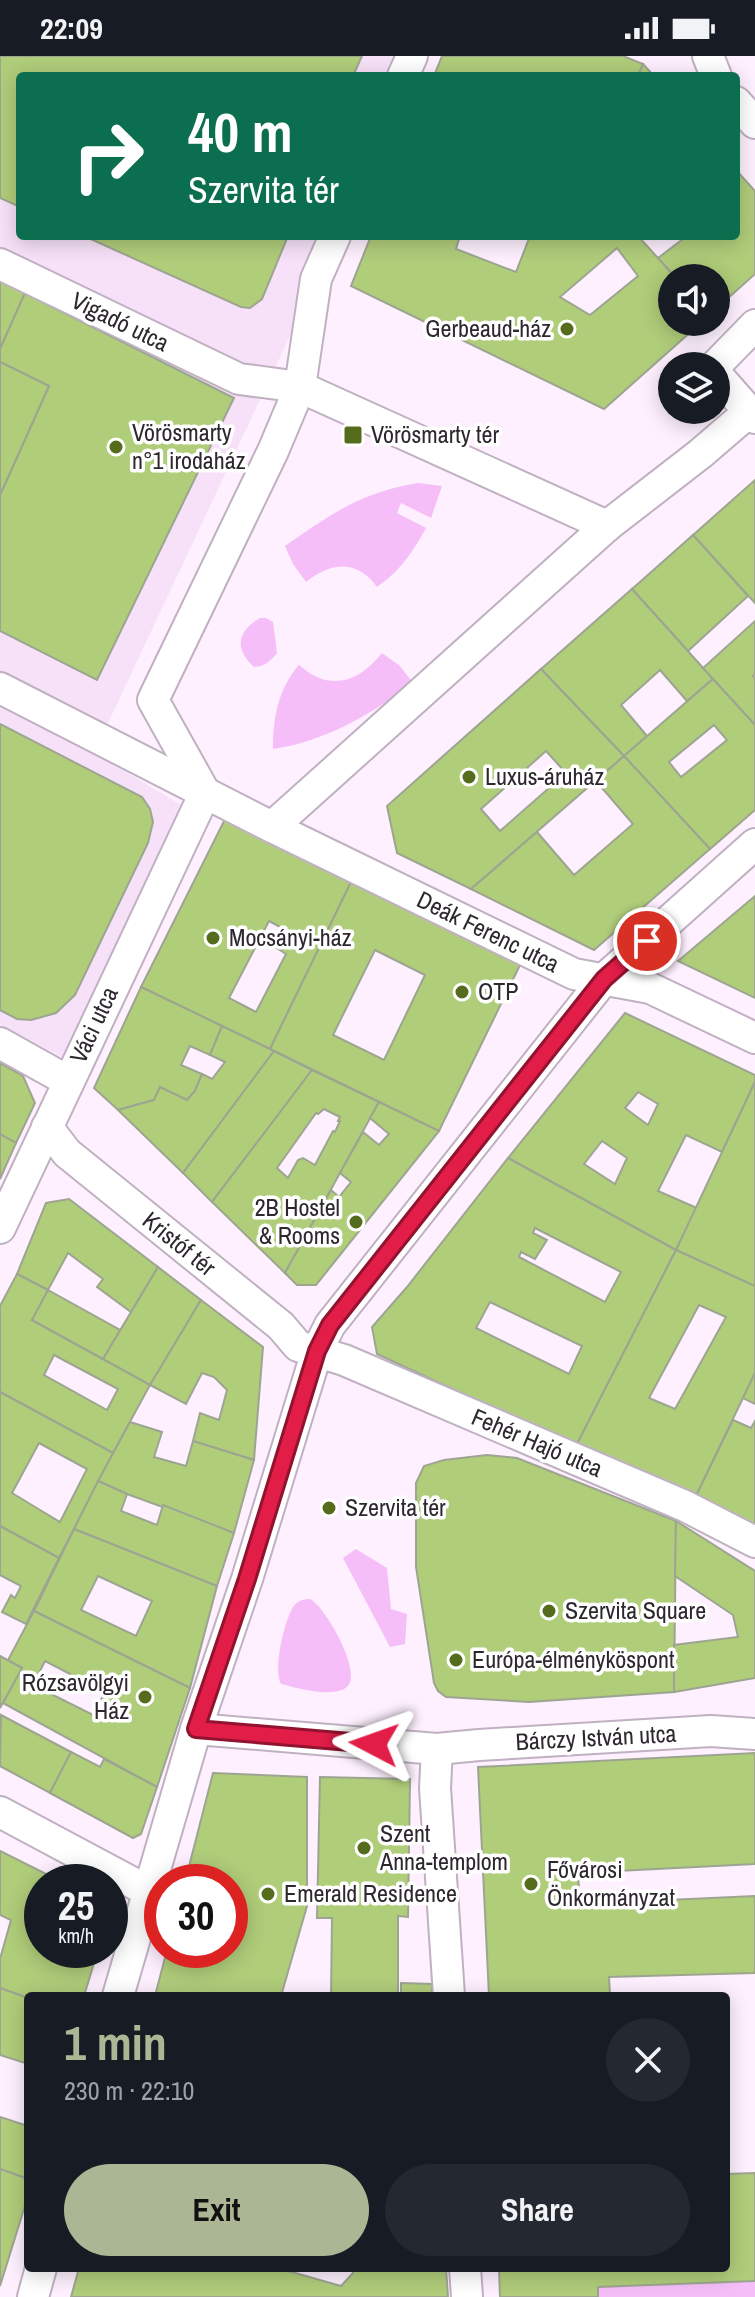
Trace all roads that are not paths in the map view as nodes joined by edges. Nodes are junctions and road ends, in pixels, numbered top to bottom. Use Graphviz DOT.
graph roads {
  1 [pos="740,106"];
  2 [pos="755,123"];
  3 [pos="333,240"];
  4 [pos="0,264"];
  5 [pos="755,325"];
  6 [pos="729,352"];
  7 [pos="300,387"];
  8 [pos="730,390"];
  9 [pos="752,415"];
  10 [pos="607,526"];
  11 [pos="0,688"];
  12 [pos="205,793"];
  13 [pos="272,827"];
  14 [pos="755,844"];
  15 [pos="604,979"];
  16 [pos="755,1038"];
  17 [pos="0,1043"];
  18 [pos="68,1081"];
  19 [pos="47,1127"];
  20 [pos="0,1228"];
  21 [pos="317,1351"];
  22 [pos="755,1542"];
  23 [pos="196,1729"];
  24 [pos="755,1734"];
  25 [pos="437,1749"];
  26 [pos="0,1812"];
  27 [pos="156,1864"];
  28 [pos="144,1889"];
  29 [pos="144,1905"];
  30 [pos="119,1992"];
  31 [pos="449,1992"];
  32 [pos="40,2272"];
  33 [pos="465,2272"];
  34 [pos="33,2297"];
  35 [pos="467,2297"];
  1 -- 2 [label="street"];
  3 -- 7 [label="street"];
  4 -- 7 [label="street, Vigadó utca"];
  5 -- 6 [label="street"];
  7 -- 10 [label="street"];
  7 -- 12 [label="street"];
  8 -- 9 [label="street"];
  9 -- 10 [label="street"];
  10 -- 13 [label="street"];
  11 -- 12 [label="street"];
  12 -- 13 [label="street"];
  12 -- 18 [label="street, Váci utca"];
  13 -- 15 [label="street, Deák Ferenc utca"];
  14 -- 15 [label="street"];
  15 -- 16 [label="street, Deák Ferenc utca"];
  15 -- 21 [label="street"];
  17 -- 18 [label="street"];
  18 -- 19 [label="street, Váci utca"];
  19 -- 20 [label="street, Váci utca"];
  19 -- 21 [label="street, Kristóf tér"];
  21 -- 22 [label="street, Fehér Hajó utca"];
  21 -- 23 [label="street"];
  23 -- 25 [label="street"];
  23 -- 27 [label="street"];
  24 -- 25 [label="street, Bárczy István utca"];
  25 -- 31 [label="street"];
  26 -- 28 [label="street"];
  29 -- 30 [label="street"];
  32 -- 34 [label="street"];
  33 -- 35 [label="street"];
}
